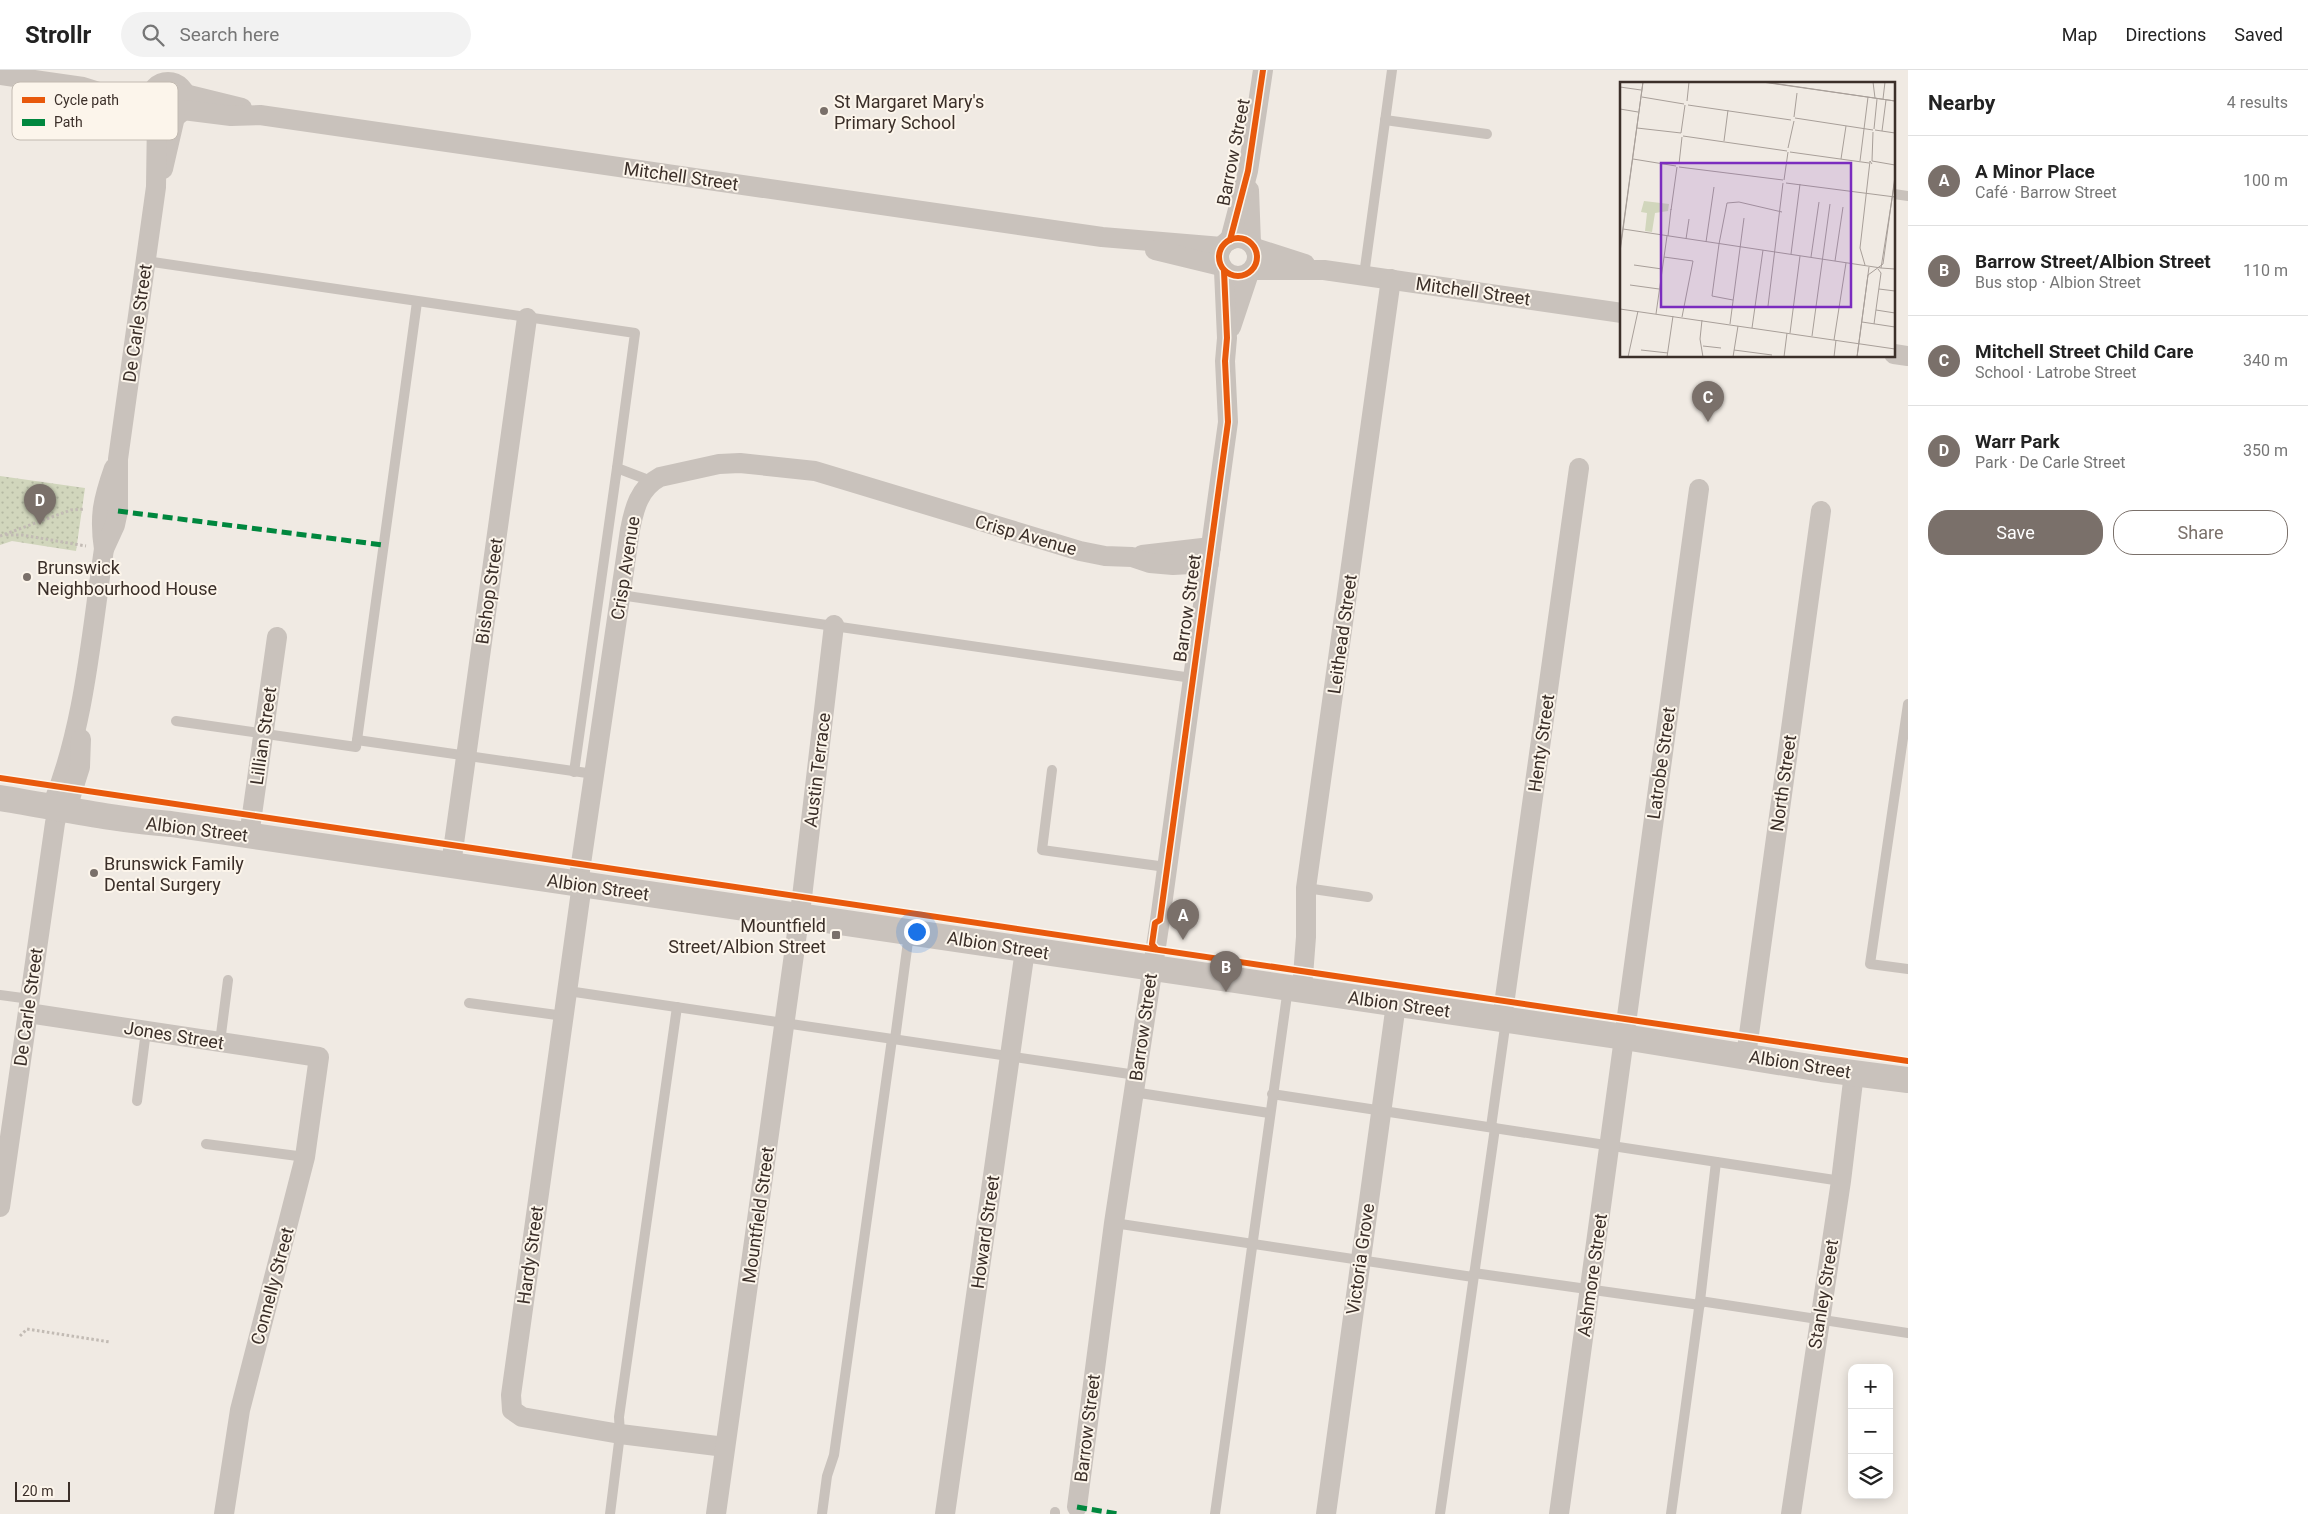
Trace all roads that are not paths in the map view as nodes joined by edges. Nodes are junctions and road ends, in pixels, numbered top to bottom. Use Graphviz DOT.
graph roads {
  1 [pos="1262,70"];
  2 [pos="1392,70"];
  3 [pos="0,75"];
  4 [pos="48,82"];
  5 [pos="178,97"];
  6 [pos="1385,120"];
  7 [pos="1487,134"];
  8 [pos="163,140"];
  9 [pos="1248,171"];
  10 [pos="1253,245"];
  11 [pos="1224,256"];
  12 [pos="146,261"];
  13 [pos="1324,270"];
  14 [pos="1251,271"];
  15 [pos="1364,275"];
  16 [pos="1391,279"];
  17 [pos="417,302"];
  18 [pos="1620,313"];
  19 [pos="527,318"];
  20 [pos="1227,338"];
  21 [pos="118,459"];
  22 [pos="617,468"];
  23 [pos="1579,468"];
  24 [pos="651,481"];
  25 [pos="1698,489"];
  26 [pos="1821,511"];
  27 [pos="104,549"];
  28 [pos="1210,555"];
  29 [pos="620,594"];
  30 [pos="834,624"];
  31 [pos="277,637"];
  32 [pos="592,639"];
  33 [pos="613,641"];
  34 [pos="1192,678"];
  35 [pos="1908,704"];
  36 [pos="176,721"];
  37 [pos="264,734"];
  38 [pos="357,740"];
  39 [pos="466,756"];
  40 [pos="1052,770"];
  41 [pos="584,773"];
  42 [pos="0,798"];
  43 [pos="59,807"];
  44 [pos="249,836"];
  45 [pos="451,865"];
  46 [pos="1166,867"];
  47 [pos="580,884"];
  48 [pos="1306,888"];
  49 [pos="1368,898"];
  50 [pos="799,916"];
  51 [pos="909,932"];
  52 [pos="1025,950"];
  53 [pos="1154,958"];
  54 [pos="1908,969"];
  55 [pos="228,980"];
  56 [pos="1295,988"];
  57 [pos="568,991"];
  58 [pos="0,994"];
  59 [pos="469,1003"];
  60 [pos="1396,1004"];
  61 [pos="29,1006"];
  62 [pos="676,1007"];
  63 [pos="564,1016"];
  64 [pos="1504,1019"];
  65 [pos="784,1023"];
  66 [pos="146,1031"];
  67 [pos="1624,1037"];
  68 [pos="894,1039"];
  69 [pos="220,1042"];
  70 [pos="1746,1056"];
  71 [pos="319,1057"];
  72 [pos="1010,1057"];
  73 [pos="1854,1073"];
  74 [pos="1908,1080"];
  75 [pos="1134,1084"];
  76 [pos="1272,1094"];
  77 [pos="137,1101"];
  78 [pos="1381,1111"];
  79 [pos="1270,1113"];
  80 [pos="1493,1128"];
  81 [pos="5,1134"];
  82 [pos="206,1144"];
  83 [pos="1610,1146"];
  84 [pos="306,1157"];
  85 [pos="1716,1162"];
  86 [pos="1841,1181"];
  87 [pos="0,1207"];
  88 [pos="1114,1223"];
  89 [pos="1251,1245"];
  90 [pos="1360,1260"];
  91 [pos="1474,1275"];
  92 [pos="1590,1288"];
  93 [pos="1700,1303"];
  94 [pos="1819,1320"];
  95 [pos="1908,1333"];
  96 [pos="620,1434"];
  97 [pos="725,1447"];
  98 [pos="1077,1507"];
  99 [pos="224,1514"];
  100 [pos="610,1514"];
  101 [pos="716,1514"];
  102 [pos="822,1514"];
  103 [pos="945,1514"];
  104 [pos="1215,1514"];
  105 [pos="1326,1514"];
  106 [pos="1440,1514"];
  107 [pos="1558,1514"];
  108 [pos="1671,1514"];
  109 [pos="1791,1514"];
  1 -- 9 [label="street, Barrow Street"];
  2 -- 6 [label="lane"];
  3 -- 4 [label="street, Mitchell Street"];
  5 -- 11 [label="street, Mitchell Street"];
  6 -- 7 [label="lane"];
  6 -- 15 [label="lane"];
  8 -- 12 [label="street, De Carle Street"];
  9 -- 10 [label="street, Barrow Street"];
  9 -- 11 [label="street, Barrow Street"];
  10 -- 11 [label="street"];
  10 -- 13 [label="street, Mitchell Street"];
  10 -- 14 [label="street"];
  11 -- 14 [label="street"];
  11 -- 20 [label="street, Barrow Street"];
  12 -- 17 [label="lane"];
  12 -- 21 [label="street, De Carle Street"];
  13 -- 14 [label="street, Mitchell Street"];
  13 -- 15 [label="street, Mitchell Street"];
  14 -- 20 [label="street, Barrow Street"];
  15 -- 16 [label="street, Mitchell Street"];
  16 -- 18 [label="street, Mitchell Street"];
  16 -- 48 [label="street, Leithead Street"];
  17 -- 19 [label="lane"];
  17 -- 38 [label="lane"];
  19 -- 22 [label="lane"];
  19 -- 39 [label="street, Bishop Street"];
  20 -- 28 [label="street, Barrow Street"];
  21 -- 27 [label="street, De Carle Street"];
  21 -- 27 [label="street, De Carle Street"];
  22 -- 24 [label="lane"];
  22 -- 32 [label="lane"];
  23 -- 64 [label="street, Henty Street"];
  24 -- 28 [label="street, Crisp Avenue"];
  24 -- 29 [label="street, Crisp Avenue"];
  25 -- 67 [label="street, Latrobe Street"];
  26 -- 70 [label="street, North Street"];
  27 -- 43 [label="street, De Carle Street"];
  28 -- 34 [label="street, Barrow Street"];
  29 -- 30 [label="lane"];
  29 -- 33 [label="street, Crisp Avenue"];
  30 -- 34 [label="lane"];
  30 -- 50 [label="street, Austin Terrace"];
  31 -- 37 [label="street, Lillian Street"];
  32 -- 33 [label="lane"];
  32 -- 41 [label="lane"];
  33 -- 41 [label="street, Crisp Avenue"];
  34 -- 46 [label="street, Barrow Street"];
  35 -- 54 [label="lane"];
  36 -- 37 [label="lane"];
  37 -- 38 [label="lane"];
  37 -- 44 [label="street, Lillian Street"];
  38 -- 39 [label="lane"];
  39 -- 41 [label="lane"];
  39 -- 45 [label="street, Bishop Street"];
  40 -- 46 [label="lane"];
  41 -- 47 [label="street, Crisp Avenue"];
  42 -- 43 [label="street, Albion Street"];
  43 -- 44 [label="street, Albion Street"];
  43 -- 61 [label="street, De Carle Street"];
  44 -- 45 [label="street, Albion Street"];
  45 -- 47 [label="street, Albion Street"];
  46 -- 53 [label="street, Barrow Street"];
  47 -- 50 [label="street, Albion Street"];
  47 -- 57 [label="street, Hardy Street"];
  48 -- 49 [label="lane"];
  48 -- 56 [label="street, Leithead Street"];
  50 -- 51 [label="street, Albion Street"];
  50 -- 65 [label="street, Mountfield Street"];
  51 -- 52 [label="street, Albion Street"];
  51 -- 68 [label="lane"];
  52 -- 53 [label="street, Albion Street"];
  52 -- 72 [label="street, Howard Street"];
  53 -- 56 [label="street, Albion Street"];
  53 -- 75 [label="street, Barrow Street"];
  55 -- 69 [label="lane"];
  56 -- 60 [label="street, Albion Street"];
  56 -- 76 [label="lane"];
  57 -- 62 [label="lane"];
  57 -- 63 [label="street, Hardy Street"];
  58 -- 61 [label="lane, Jones Street"];
  59 -- 63 [label="lane"];
  60 -- 64 [label="street, Albion Street"];
  60 -- 78 [label="street, Victoria Grove"];
  61 -- 66 [label="street, Jones Street"];
  61 -- 81 [label="street, De Carle Street"];
  62 -- 65 [label="lane"];
  62 -- 96 [label="lane"];
  63 -- 96 [label="street, Hardy Street"];
  64 -- 67 [label="street, Albion Street"];
  64 -- 80 [label="lane"];
  65 -- 68 [label="lane"];
  65 -- 97 [label="street, Mountfield Street"];
  66 -- 69 [label="street, Jones Street"];
  66 -- 77 [label="lane"];
  67 -- 70 [label="street, Albion Street"];
  67 -- 83 [label="street, Ashmore Street"];
  68 -- 72 [label="lane"];
  68 -- 102 [label="lane"];
  69 -- 71 [label="street, Jones Street"];
  70 -- 73 [label="street, Albion Street"];
  71 -- 84 [label="street, Connelly Street"];
  72 -- 75 [label="lane"];
  72 -- 103 [label="street, Howard Street"];
  73 -- 74 [label="street, Albion Street"];
  73 -- 86 [label="street, Stanley Street"];
  75 -- 79 [label="lane"];
  75 -- 88 [label="street, Barrow Street"];
  76 -- 78 [label="lane"];
  76 -- 79 [label="lane"];
  78 -- 80 [label="lane"];
  78 -- 90 [label="street, Victoria Grove"];
  79 -- 89 [label="lane"];
  80 -- 83 [label="lane"];
  80 -- 91 [label="lane"];
  81 -- 87 [label="street, De Carle Street"];
  82 -- 84 [label="lane"];
  83 -- 85 [label="lane"];
  83 -- 92 [label="street, Ashmore Street"];
  84 -- 99 [label="street, Connelly Street"];
  85 -- 86 [label="lane"];
  85 -- 93 [label="lane"];
  86 -- 94 [label="street, Stanley Street"];
  88 -- 89 [label="lane"];
  88 -- 98 [label="street, Barrow Street"];
  89 -- 90 [label="lane"];
  89 -- 104 [label="lane"];
  90 -- 91 [label="lane"];
  90 -- 105 [label="street, Victoria Grove"];
  91 -- 92 [label="lane"];
  91 -- 106 [label="lane"];
  92 -- 93 [label="lane"];
  92 -- 107 [label="street, Ashmore Street"];
  93 -- 94 [label="lane"];
  93 -- 108 [label="lane"];
  94 -- 95 [label="lane"];
  94 -- 109 [label="street, Stanley Street"];
  96 -- 97 [label="street, Hardy Street"];
  96 -- 100 [label="lane"];
  97 -- 101 [label="street, Mountfield Street"];
}
